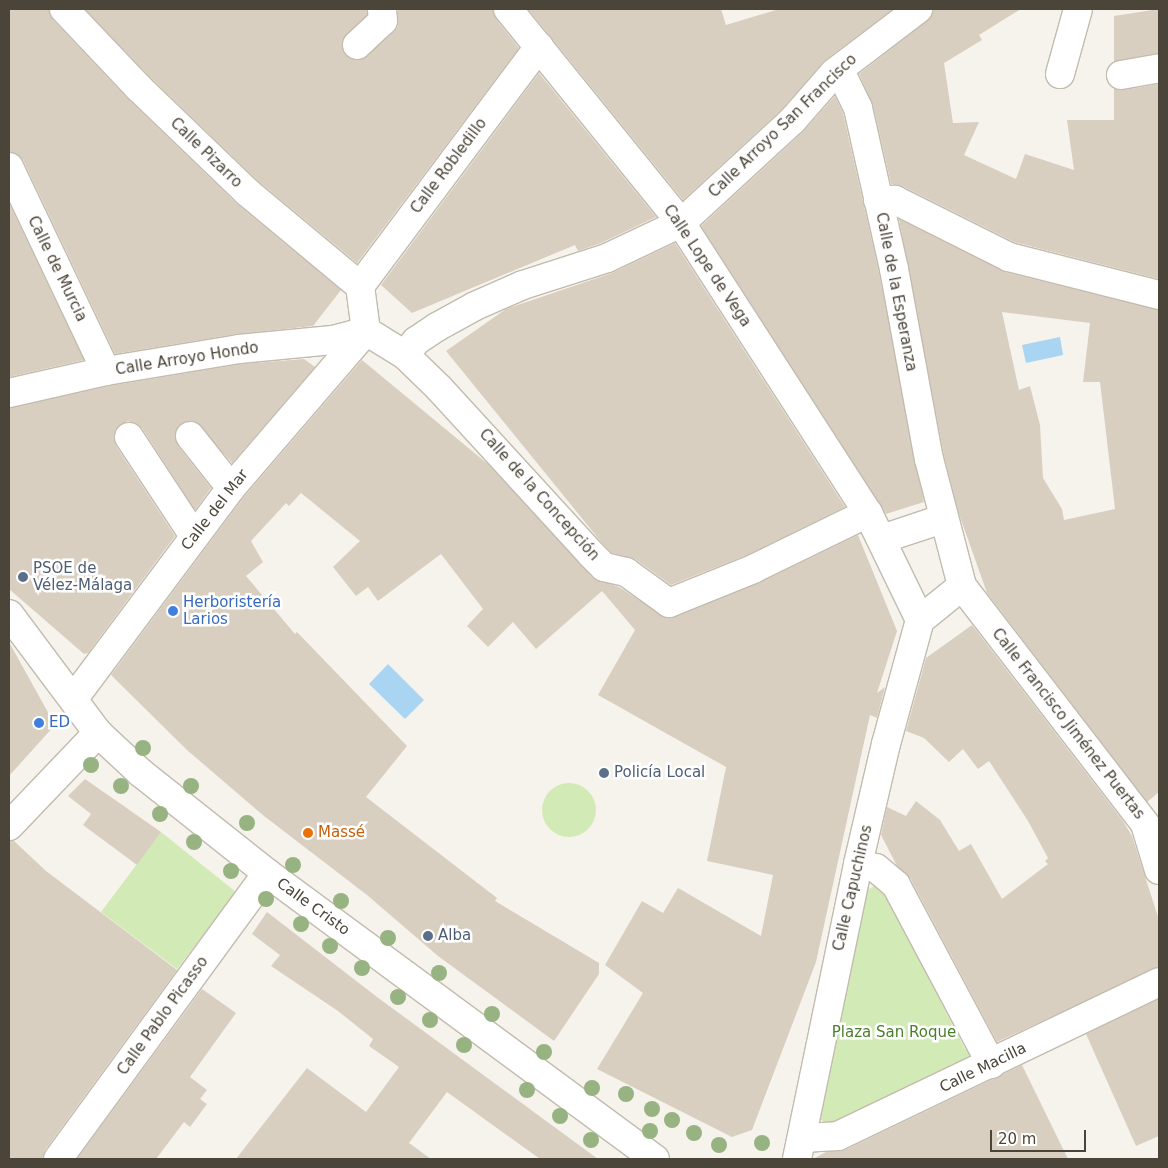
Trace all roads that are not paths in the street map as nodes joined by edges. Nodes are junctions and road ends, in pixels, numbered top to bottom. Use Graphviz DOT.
graph roads {
  1 [pos="64,9"];
  2 [pos="382,9"];
  3 [pos="508,9"];
  4 [pos="918,9"];
  5 [pos="1078,9"];
  6 [pos="357,45"];
  7 [pos="539,47"];
  8 [pos="1159,68"];
  9 [pos="834,70"];
  10 [pos="1060,74"];
  11 [pos="1121,75"];
  12 [pos="9,167"];
  13 [pos="878,200"];
  14 [pos="681,223"];
  15 [pos="360,286"];
  16 [pos="1159,296"];
  17 [pos="366,331"];
  18 [pos="405,355"];
  19 [pos="106,371"];
  20 [pos="9,393"];
  21 [pos="190,436"];
  22 [pos="129,437"];
  23 [pos="231,488"];
  24 [pos="868,513"];
  25 [pos="942,519"];
  26 [pos="194,536"];
  27 [pos="882,539"];
  28 [pos="962,586"];
  29 [pos="9,614"];
  30 [pos="920,620"];
  31 [pos="74,698"];
  32 [pos="98,733"];
  33 [pos="9,826"];
  34 [pos="858,864"];
  35 [pos="1159,870"];
  36 [pos="267,873"];
  37 [pos="1159,982"];
  38 [pos="991,1064"];
  39 [pos="798,1154"];
  40 [pos="58,1159"];
  41 [pos="654,1159"];
  1 -- 15 [label="street, Calle Pizarro"];
  2 -- 6 [label="street"];
  3 -- 7 [label="street, Calle Lope de Vega"];
  4 -- 9 [label="street, Calle Arroyo San Francisco"];
  5 -- 10 [label="street"];
  7 -- 14 [label="street, Calle Lope de Vega"];
  7 -- 15 [label="street, Calle Robledillo"];
  8 -- 11 [label="street"];
  9 -- 13 [label="street, Calle de la Esperanza"];
  9 -- 14 [label="street, Calle Arroyo San Francisco"];
  12 -- 19 [label="street, Calle de Murcia"];
  13 -- 16 [label="street"];
  13 -- 25 [label="street, Calle de la Esperanza"];
  14 -- 18 [label="street, Calle Arroyo San Francisco"];
  14 -- 24 [label="street, Calle Lope de Vega"];
  15 -- 17 [label="street"];
  17 -- 18 [label="street, Calle de la Concepción"];
  17 -- 19 [label="street, Calle Arroyo Hondo"];
  17 -- 23 [label="street, Calle del Mar"];
  18 -- 24 [label="street, Calle de la Concepción"];
  19 -- 20 [label="street, Calle Arroyo Hondo"];
  21 -- 23 [label="street"];
  22 -- 26 [label="street"];
  23 -- 26 [label="street, Calle del Mar"];
  24 -- 27 [label="street, Calle Lope de Vega"];
  25 -- 27 [label="street"];
  25 -- 28 [label="street, Calle de la Esperanza"];
  26 -- 31 [label="street, Calle del Mar"];
  27 -- 30 [label="street, Calle Lope de Vega"];
  28 -- 30 [label="street"];
  28 -- 35 [label="street, Calle Francisco Jiménez Puertas"];
  29 -- 31 [label="street, Calle Cristo"];
  30 -- 34 [label="street, Calle Capuchinos"];
  31 -- 32 [label="street, Calle Cristo"];
  32 -- 33 [label="street"];
  32 -- 36 [label="street, Calle Cristo"];
  34 -- 38 [label="street"];
  34 -- 39 [label="street, Calle Capuchinos"];
  36 -- 40 [label="street, Calle Pablo Picasso"];
  36 -- 41 [label="street, Calle Cristo"];
  37 -- 38 [label="street, Calle Macilla"];
  38 -- 39 [label="street, Calle Macilla"];
}
